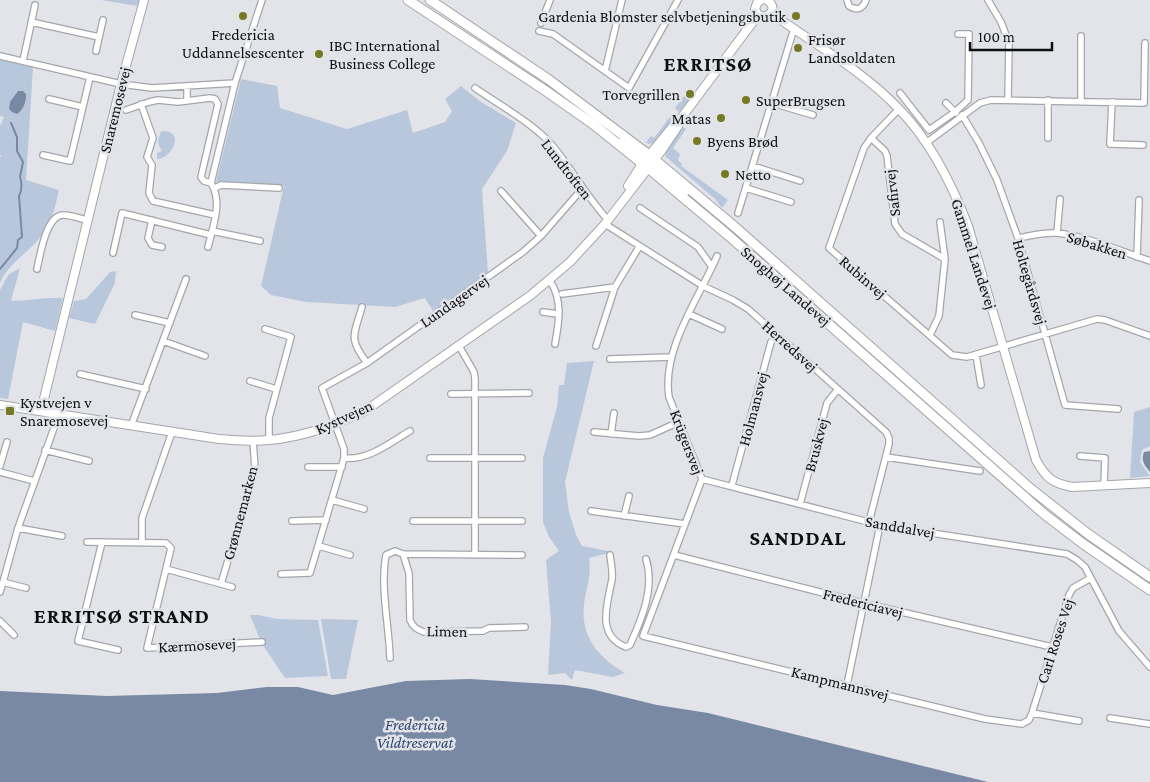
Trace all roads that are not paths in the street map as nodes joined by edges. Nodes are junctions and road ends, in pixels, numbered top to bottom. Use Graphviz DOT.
graph roads {
  1 [pos="144,0"];
  2 [pos="262,0"];
  3 [pos="408,0"];
  4 [pos="430,0"];
  5 [pos="550,0"];
  6 [pos="622,0"];
  7 [pos="678,0"];
  8 [pos="847,0"];
  9 [pos="866,0"];
  10 [pos="988,0"];
  11 [pos="763,1"];
  12 [pos="35,5"];
  13 [pos="771,13"];
  14 [pos="758,15"];
  15 [pos="103,20"];
  16 [pos="32,22"];
  17 [pos="541,23"];
  18 [pos="795,30"];
  19 [pos="539,31"];
  20 [pos="958,34"];
  21 [pos="100,36"];
  22 [pos="1081,36"];
  23 [pos="1146,43"];
  24 [pos="96,51"];
  25 [pos="0,56"];
  26 [pos="22,62"];
  27 [pos="606,71"];
  28 [pos="90,77"];
  29 [pos="235,83"];
  30 [pos="121,84"];
  31 [pos="187,87"];
  32 [pos="475,88"];
  33 [pos="900,93"];
  34 [pos="49,99"];
  35 [pos="1008,99"];
  36 [pos="187,100"];
  37 [pos="1048,100"];
  38 [pos="1081,101"];
  39 [pos="1112,102"];
  40 [pos="772,103"];
  41 [pos="946,103"];
  42 [pos="141,104"];
  43 [pos="83,107"];
  44 [pos="899,109"];
  45 [pos="126,110"];
  46 [pos="813,115"];
  47 [pos="959,115"];
  48 [pos="871,138"];
  49 [pos="1048,138"];
  50 [pos="926,143"];
  51 [pos="1144,146"];
  52 [pos="43,155"];
  53 [pos="648,161"];
  54 [pos="753,166"];
  55 [pos="800,180"];
  56 [pos="213,185"];
  57 [pos="279,188"];
  58 [pos="746,188"];
  59 [pos="582,189"];
  60 [pos="501,191"];
  61 [pos="1060,198"];
  62 [pos="1139,200"];
  63 [pos="791,202"];
  64 [pos="640,208"];
  65 [pos="738,213"];
  66 [pos="215,215"];
  67 [pos="88,220"];
  68 [pos="152,220"];
  69 [pos="606,222"];
  70 [pos="940,222"];
  71 [pos="212,233"];
  72 [pos="1057,233"];
  73 [pos="541,236"];
  74 [pos="1018,238"];
  75 [pos="260,241"];
  76 [pos="162,247"];
  77 [pos="208,247"];
  78 [pos="640,247"];
  79 [pos="113,253"];
  80 [pos="717,256"];
  81 [pos="1137,257"];
  82 [pos="945,259"];
  83 [pos="1150,261"];
  84 [pos="712,267"];
  85 [pos="37,269"];
  86 [pos="186,279"];
  87 [pos="550,280"];
  88 [pos="703,286"];
  89 [pos="615,287"];
  90 [pos="562,294"];
  91 [pos="362,307"];
  92 [pos="543,312"];
  93 [pos="558,314"];
  94 [pos="689,314"];
  95 [pos="136,316"];
  96 [pos="170,324"];
  97 [pos="265,329"];
  98 [pos="722,329"];
  99 [pos="777,335"];
  100 [pos="930,335"];
  101 [pos="1045,335"];
  102 [pos="1150,336"];
  103 [pos="163,341"];
  104 [pos="556,344"];
  105 [pos="459,346"];
  106 [pos="596,346"];
  107 [pos="1002,346"];
  108 [pos="976,354"];
  109 [pos="205,356"];
  110 [pos="671,357"];
  111 [pos="610,359"];
  112 [pos="366,363"];
  113 [pos="80,374"];
  114 [pos="250,381"];
  115 [pos="980,385"];
  116 [pos="146,389"];
  117 [pos="276,389"];
  118 [pos="838,389"];
  119 [pos="451,394"];
  120 [pos="475,394"];
  121 [pos="528,394"];
  122 [pos="0,405"];
  123 [pos="1118,409"];
  124 [pos="41,411"];
  125 [pos="614,413"];
  126 [pos="59,414"];
  127 [pos="679,422"];
  128 [pos="335,425"];
  129 [pos="131,426"];
  130 [pos="410,431"];
  131 [pos="172,432"];
  132 [pos="594,432"];
  133 [pos="610,434"];
  134 [pos="269,440"];
  135 [pos="252,441"];
  136 [pos="7,442"];
  137 [pos="45,450"];
  138 [pos="1080,456"];
  139 [pos="886,457"];
  140 [pos="344,458"];
  141 [pos="430,458"];
  142 [pos="475,458"];
  143 [pos="522,458"];
  144 [pos="89,461"];
  145 [pos="0,466"];
  146 [pos="308,467"];
  147 [pos="342,467"];
  148 [pos="980,471"];
  149 [pos="0,472"];
  150 [pos="702,479"];
  151 [pos="34,481"];
  152 [pos="1150,483"];
  153 [pos="732,485"];
  154 [pos="1104,485"];
  155 [pos="629,496"];
  156 [pos="332,500"];
  157 [pos="800,504"];
  158 [pos="364,510"];
  159 [pos="591,511"];
  160 [pos="624,516"];
  161 [pos="326,520"];
  162 [pos="292,521"];
  163 [pos="413,521"];
  164 [pos="476,521"];
  165 [pos="522,521"];
  166 [pos="868,522"];
  167 [pos="685,524"];
  168 [pos="880,525"];
  169 [pos="18,528"];
  170 [pos="62,536"];
  171 [pos="87,542"];
  172 [pos="102,542"];
  173 [pos="142,542"];
  174 [pos="319,546"];
  175 [pos="403,554"];
  176 [pos="475,554"];
  177 [pos="350,555"];
  178 [pos="522,555"];
  179 [pos="674,555"];
  180 [pos="610,556"];
  181 [pos="646,558"];
  182 [pos="166,569"];
  183 [pos="3,570"];
  184 [pos="281,574"];
  185 [pos="1150,577"];
  186 [pos="1091,578"];
  187 [pos="3,582"];
  188 [pos="221,584"];
  189 [pos="232,587"];
  190 [pos="26,588"];
  191 [pos="650,590"];
  192 [pos="1150,590"];
  193 [pos="0,592"];
  194 [pos="660,592"];
  195 [pos="863,603"];
  196 [pos="0,621"];
  197 [pos="525,628"];
  198 [pos="14,635"];
  199 [pos="643,636"];
  200 [pos="262,642"];
  201 [pos="1052,647"];
  202 [pos="118,650"];
  203 [pos="390,658"];
  204 [pos="1150,667"];
  205 [pos="847,685"];
  206 [pos="1032,713"];
  207 [pos="1110,718"];
  208 [pos="1079,721"];
  209 [pos="1150,724"];
  1 -- 30 [label="street, Snaremosevej"];
  2 -- 29 [label="street"];
  3 -- 53 [label="main road, Snoghøj Landevej"];
  4 -- 53 [label="main road, Snoghøj Landevej"];
  5 -- 17 [label="street"];
  6 -- 27 [label="street"];
  7 -- 27 [label="street"];
  8 -- 9 [label="street"];
  10 -- 35 [label="street"];
  11 -- 13 [label="street"];
  11 -- 14 [label="street"];
  12 -- 16 [label="street"];
  13 -- 14 [label="street"];
  13 -- 18 [label="street, Gammel Landevej"];
  14 -- 53 [label="street, Kystvejen"];
  15 -- 21 [label="street"];
  16 -- 21 [label="street"];
  16 -- 26 [label="street"];
  18 -- 40 [label="street"];
  18 -- 44 [label="street, Gammel Landevej"];
  19 -- 27 [label="street"];
  20 -- 47 [label="street"];
  21 -- 24 [label="street"];
  22 -- 38 [label="street"];
  23 -- 39 [label="street"];
  25 -- 26 [label="street"];
  26 -- 28 [label="street"];
  28 -- 30 [label="street"];
  28 -- 43 [label="street"];
  29 -- 31 [label="street"];
  29 -- 56 [label="street"];
  30 -- 31 [label="street"];
  30 -- 67 [label="street, Snaremosevej"];
  31 -- 36 [label="street"];
  32 -- 59 [label="street, Lundtoften"];
  33 -- 47 [label="street"];
  34 -- 43 [label="street"];
  35 -- 37 [label="street"];
  35 -- 47 [label="street"];
  36 -- 42 [label="street"];
  36 -- 56 [label="street"];
  37 -- 38 [label="street"];
  37 -- 49 [label="street"];
  38 -- 39 [label="street"];
  39 -- 51 [label="street"];
  40 -- 46 [label="street"];
  40 -- 54 [label="street"];
  41 -- 47 [label="street, Holtegårdsvej"];
  42 -- 45 [label="street"];
  42 -- 66 [label="street"];
  43 -- 52 [label="street"];
  44 -- 48 [label="street, Rubinvej"];
  44 -- 50 [label="street, Gammel Landevej"];
  47 -- 50 [label="street"];
  47 -- 74 [label="street, Holtegårdsvej"];
  48 -- 82 [label="street, Safirvej"];
  48 -- 100 [label="street, Rubinvej"];
  50 -- 107 [label="street, Gammel Landevej"];
  53 -- 69 [label="street, Kystvejen"];
  53 -- 185 [label="main road, Snoghøj Landevej"];
  53 -- 192 [label="main road, Snoghøj Landevej"];
  54 -- 55 [label="street"];
  54 -- 58 [label="street"];
  56 -- 57 [label="street"];
  56 -- 66 [label="street"];
  58 -- 63 [label="street"];
  58 -- 65 [label="street"];
  59 -- 69 [label="street, Lundtoften"];
  59 -- 73 [label="street, Lundagervej"];
  60 -- 73 [label="street"];
  61 -- 72 [label="street, Søbakken"];
  62 -- 81 [label="street, Søbakken"];
  64 -- 84 [label="street"];
  66 -- 71 [label="street"];
  67 -- 85 [label="street"];
  67 -- 124 [label="street, Snaremosevej"];
  68 -- 71 [label="street"];
  68 -- 76 [label="street"];
  68 -- 79 [label="street"];
  69 -- 78 [label="street, Herredsvej"];
  69 -- 87 [label="street, Kystvejen"];
  70 -- 82 [label="street"];
  71 -- 75 [label="street"];
  71 -- 77 [label="street"];
  72 -- 74 [label="street, Søbakken"];
  72 -- 81 [label="street, Søbakken"];
  73 -- 112 [label="street, Lundagervej"];
  74 -- 101 [label="street, Holtegårdsvej"];
  78 -- 88 [label="street, Herredsvej"];
  78 -- 89 [label="street"];
  80 -- 84 [label="street, Krügersvej"];
  81 -- 83 [label="street, Søbakken"];
  82 -- 100 [label="street"];
  84 -- 88 [label="street, Krügersvej"];
  86 -- 96 [label="street"];
  87 -- 93 [label="street"];
  87 -- 105 [label="street, Kystvejen"];
  88 -- 94 [label="street, Krügersvej"];
  88 -- 99 [label="street, Herredsvej"];
  89 -- 90 [label="street"];
  89 -- 106 [label="street"];
  91 -- 112 [label="street"];
  92 -- 93 [label="street"];
  93 -- 104 [label="street"];
  94 -- 98 [label="street"];
  94 -- 110 [label="street, Krügersvej"];
  95 -- 96 [label="street"];
  96 -- 103 [label="street"];
  97 -- 117 [label="street"];
  99 -- 118 [label="street, Herredsvej"];
  99 -- 153 [label="street, Holmansvej"];
  100 -- 108 [label="street, Rubinvej"];
  101 -- 102 [label="street, Rubinvej"];
  101 -- 107 [label="street, Rubinvej"];
  101 -- 123 [label="street, Holtegårdsvej"];
  103 -- 109 [label="street"];
  103 -- 116 [label="street"];
  105 -- 120 [label="street"];
  105 -- 128 [label="street, Kystvejen"];
  107 -- 108 [label="street, Rubinvej"];
  107 -- 154 [label="street, Gammel Landevej"];
  108 -- 115 [label="street"];
  110 -- 111 [label="street"];
  110 -- 127 [label="street, Krügersvej"];
  112 -- 128 [label="street, Lundagervej"];
  113 -- 116 [label="street"];
  114 -- 117 [label="street"];
  116 -- 129 [label="street"];
  117 -- 134 [label="street"];
  118 -- 139 [label="street, Herredsvej"];
  118 -- 157 [label="street, Bruskvej"];
  119 -- 120 [label="street"];
  120 -- 121 [label="street"];
  120 -- 142 [label="street"];
  122 -- 124 [label="street, Kystvejen"];
  124 -- 126 [label="street, Kystvejen"];
  125 -- 133 [label="street"];
  126 -- 129 [label="street, Kystvejen"];
  126 -- 137 [label="street"];
  127 -- 133 [label="street"];
  127 -- 150 [label="street, Krügersvej"];
  128 -- 134 [label="street, Kystvejen"];
  128 -- 140 [label="street"];
  129 -- 131 [label="street, Kystvejen"];
  130 -- 140 [label="street"];
  131 -- 135 [label="street, Kystvejen"];
  131 -- 173 [label="street"];
  132 -- 133 [label="street"];
  134 -- 135 [label="street, Kystvejen"];
  135 -- 188 [label="street, Grønnemarken"];
  136 -- 145 [label="street"];
  137 -- 144 [label="street"];
  137 -- 151 [label="street"];
  138 -- 154 [label="street"];
  139 -- 148 [label="street"];
  139 -- 166 [label="street, Herredsvej"];
  140 -- 147 [label="street"];
  141 -- 142 [label="street"];
  142 -- 143 [label="street"];
  142 -- 164 [label="street"];
  146 -- 147 [label="street"];
  147 -- 156 [label="street"];
  149 -- 151 [label="street"];
  150 -- 153 [label="street, Sanddalvej"];
  150 -- 167 [label="street, Krügersvej"];
  151 -- 169 [label="street"];
  152 -- 154 [label="street, Gammel Landevej"];
  153 -- 157 [label="street, Sanddalvej"];
  155 -- 160 [label="street"];
  156 -- 158 [label="street"];
  156 -- 161 [label="street"];
  157 -- 166 [label="street, Sanddalvej"];
  159 -- 160 [label="street"];
  160 -- 167 [label="street"];
  161 -- 162 [label="street"];
  161 -- 174 [label="street"];
  163 -- 164 [label="street"];
  164 -- 165 [label="street"];
  164 -- 176 [label="street"];
  166 -- 168 [label="street, Sanddalvej"];
  167 -- 179 [label="street, Krügersvej"];
  168 -- 186 [label="street, Sanddalvej"];
  168 -- 195 [label="street"];
  169 -- 170 [label="street"];
  169 -- 183 [label="street"];
  171 -- 172 [label="street"];
  172 -- 173 [label="street"];
  172 -- 202 [label="street"];
  173 -- 182 [label="street, Kærmosevej"];
  174 -- 177 [label="street"];
  174 -- 184 [label="street"];
  175 -- 176 [label="street"];
  175 -- 197 [label="street, Limen"];
  175 -- 203 [label="street"];
  176 -- 178 [label="street"];
  179 -- 194 [label="street, Krügersvej"];
  179 -- 195 [label="street, Fredericiavej"];
  180 -- 191 [label="street"];
  181 -- 191 [label="street"];
  182 -- 188 [label="street"];
  182 -- 200 [label="street, Kærmosevej"];
  183 -- 187 [label="street"];
  186 -- 201 [label="street, Carl Roses Vej"];
  186 -- 204 [label="street, Sanddalvej"];
  187 -- 190 [label="street"];
  187 -- 193 [label="street"];
  188 -- 189 [label="street"];
  191 -- 194 [label="street"];
  194 -- 199 [label="street, Krügersvej"];
  195 -- 201 [label="street, Fredericiavej"];
  195 -- 205 [label="street"];
  196 -- 198 [label="street"];
  199 -- 205 [label="street, Kampmannsvej"];
  201 -- 206 [label="street, Carl Roses Vej"];
  205 -- 206 [label="street, Kampmannsvej"];
  206 -- 208 [label="street"];
  207 -- 209 [label="street"];
}
